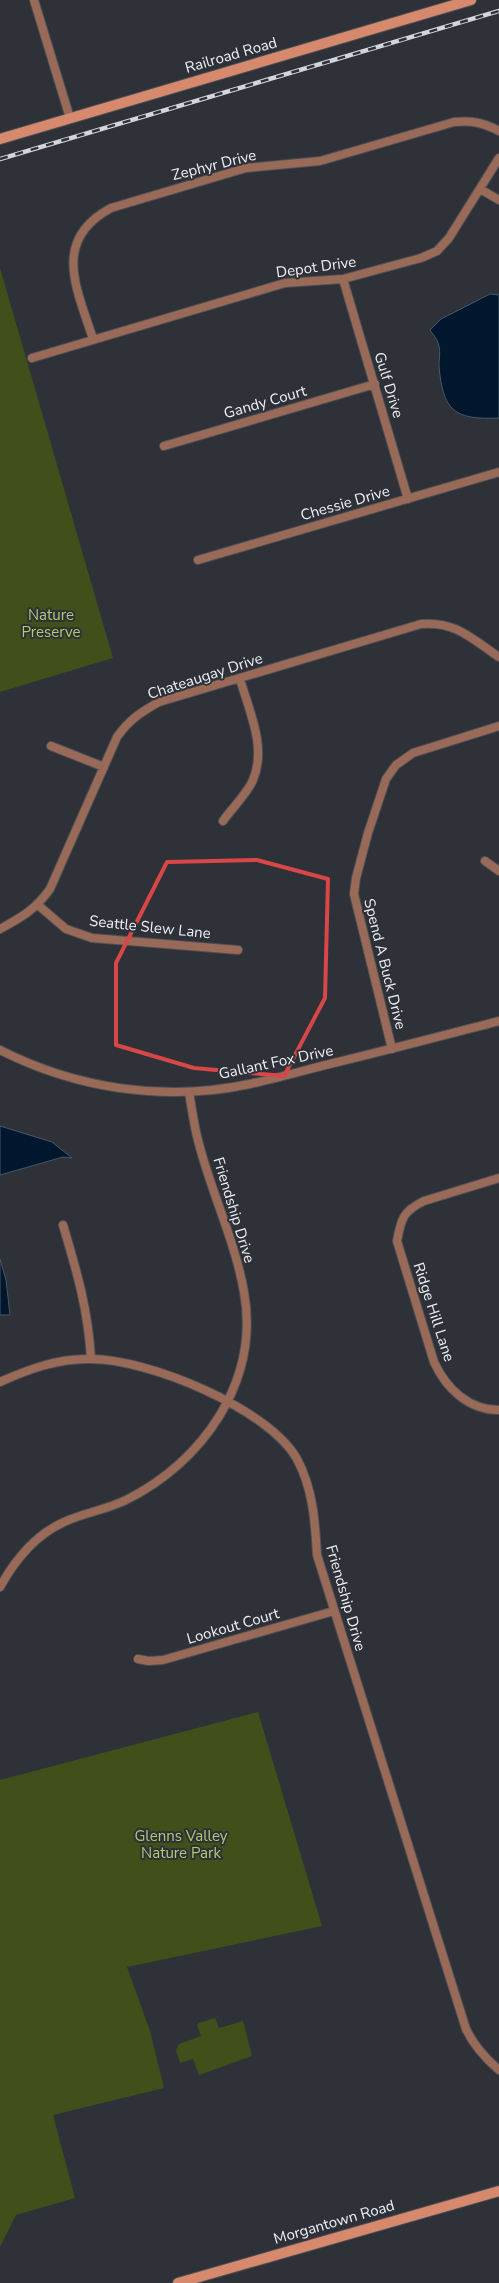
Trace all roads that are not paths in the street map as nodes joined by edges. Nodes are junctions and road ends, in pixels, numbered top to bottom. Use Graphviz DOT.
graph roads {
  1 [pos="34,0"];
  2 [pos="471,0"];
  3 [pos="70,118"];
  4 [pos="499,131"];
  5 [pos="0,139"];
  6 [pos="499,158"];
  7 [pos="480,189"];
  8 [pos="499,200"];
  9 [pos="343,279"];
  10 [pos="93,339"];
  11 [pos="32,358"];
  12 [pos="375,384"];
  13 [pos="164,446"];
  14 [pos="499,472"];
  15 [pos="408,499"];
  16 [pos="198,560"];
  17 [pos="499,657"];
  18 [pos="240,679"];
  19 [pos="499,726"];
  20 [pos="52,746"];
  21 [pos="104,767"];
  22 [pos="223,821"];
  23 [pos="485,861"];
  24 [pos="499,871"];
  25 [pos="38,905"];
  26 [pos="0,928"];
  27 [pos="238,950"];
  28 [pos="499,1022"];
  29 [pos="392,1049"];
  30 [pos="0,1050"];
  31 [pos="189,1092"];
  32 [pos="499,1178"];
  33 [pos="63,1225"];
  34 [pos="91,1358"];
  35 [pos="0,1382"];
  36 [pos="227,1403"];
  37 [pos="499,1410"];
  38 [pos="0,1586"];
  39 [pos="334,1610"];
  40 [pos="138,1658"];
  41 [pos="499,2070"];
  42 [pos="499,2191"];
  43 [pos="178,2283"];
  1 -- 3 [label="street"];
  2 -- 3 [label="street, Railroad Road"];
  3 -- 5 [label="street, Railroad Road"];
  4 -- 10 [label="street, Zephyr Drive"];
  6 -- 7 [label="street, Depot Drive"];
  7 -- 8 [label="street"];
  7 -- 9 [label="street, Depot Drive"];
  9 -- 10 [label="street, Depot Drive"];
  9 -- 12 [label="street, Gulf Drive"];
  10 -- 11 [label="street, Depot Drive"];
  12 -- 13 [label="street, Gandy Court"];
  12 -- 15 [label="street, Gulf Drive"];
  14 -- 15 [label="street, Chessie Drive"];
  15 -- 16 [label="street, Chessie Drive"];
  17 -- 18 [label="street, Chateaugay Drive"];
  18 -- 21 [label="street, Chateaugay Drive"];
  18 -- 22 [label="street"];
  19 -- 29 [label="street, Spend A Buck Drive"];
  20 -- 21 [label="street"];
  21 -- 25 [label="street, Chateaugay Drive"];
  23 -- 24 [label="street"];
  25 -- 26 [label="street, Chateaugay Drive"];
  25 -- 27 [label="street, Seattle Slew Lane"];
  28 -- 29 [label="street, Gallant Fox Drive"];
  29 -- 31 [label="street, Gallant Fox Drive"];
  30 -- 31 [label="street, Gallant Fox Drive"];
  31 -- 36 [label="street, Friendship Drive"];
  32 -- 37 [label="street, Ridge Hill Lane"];
  33 -- 34 [label="street"];
  34 -- 35 [label="street"];
  34 -- 36 [label="street"];
  36 -- 38 [label="street"];
  36 -- 39 [label="street, Friendship Drive"];
  39 -- 40 [label="street, Lookout Court"];
  39 -- 41 [label="street, Friendship Drive"];
  42 -- 43 [label="street, Morgantown Road"];
}
